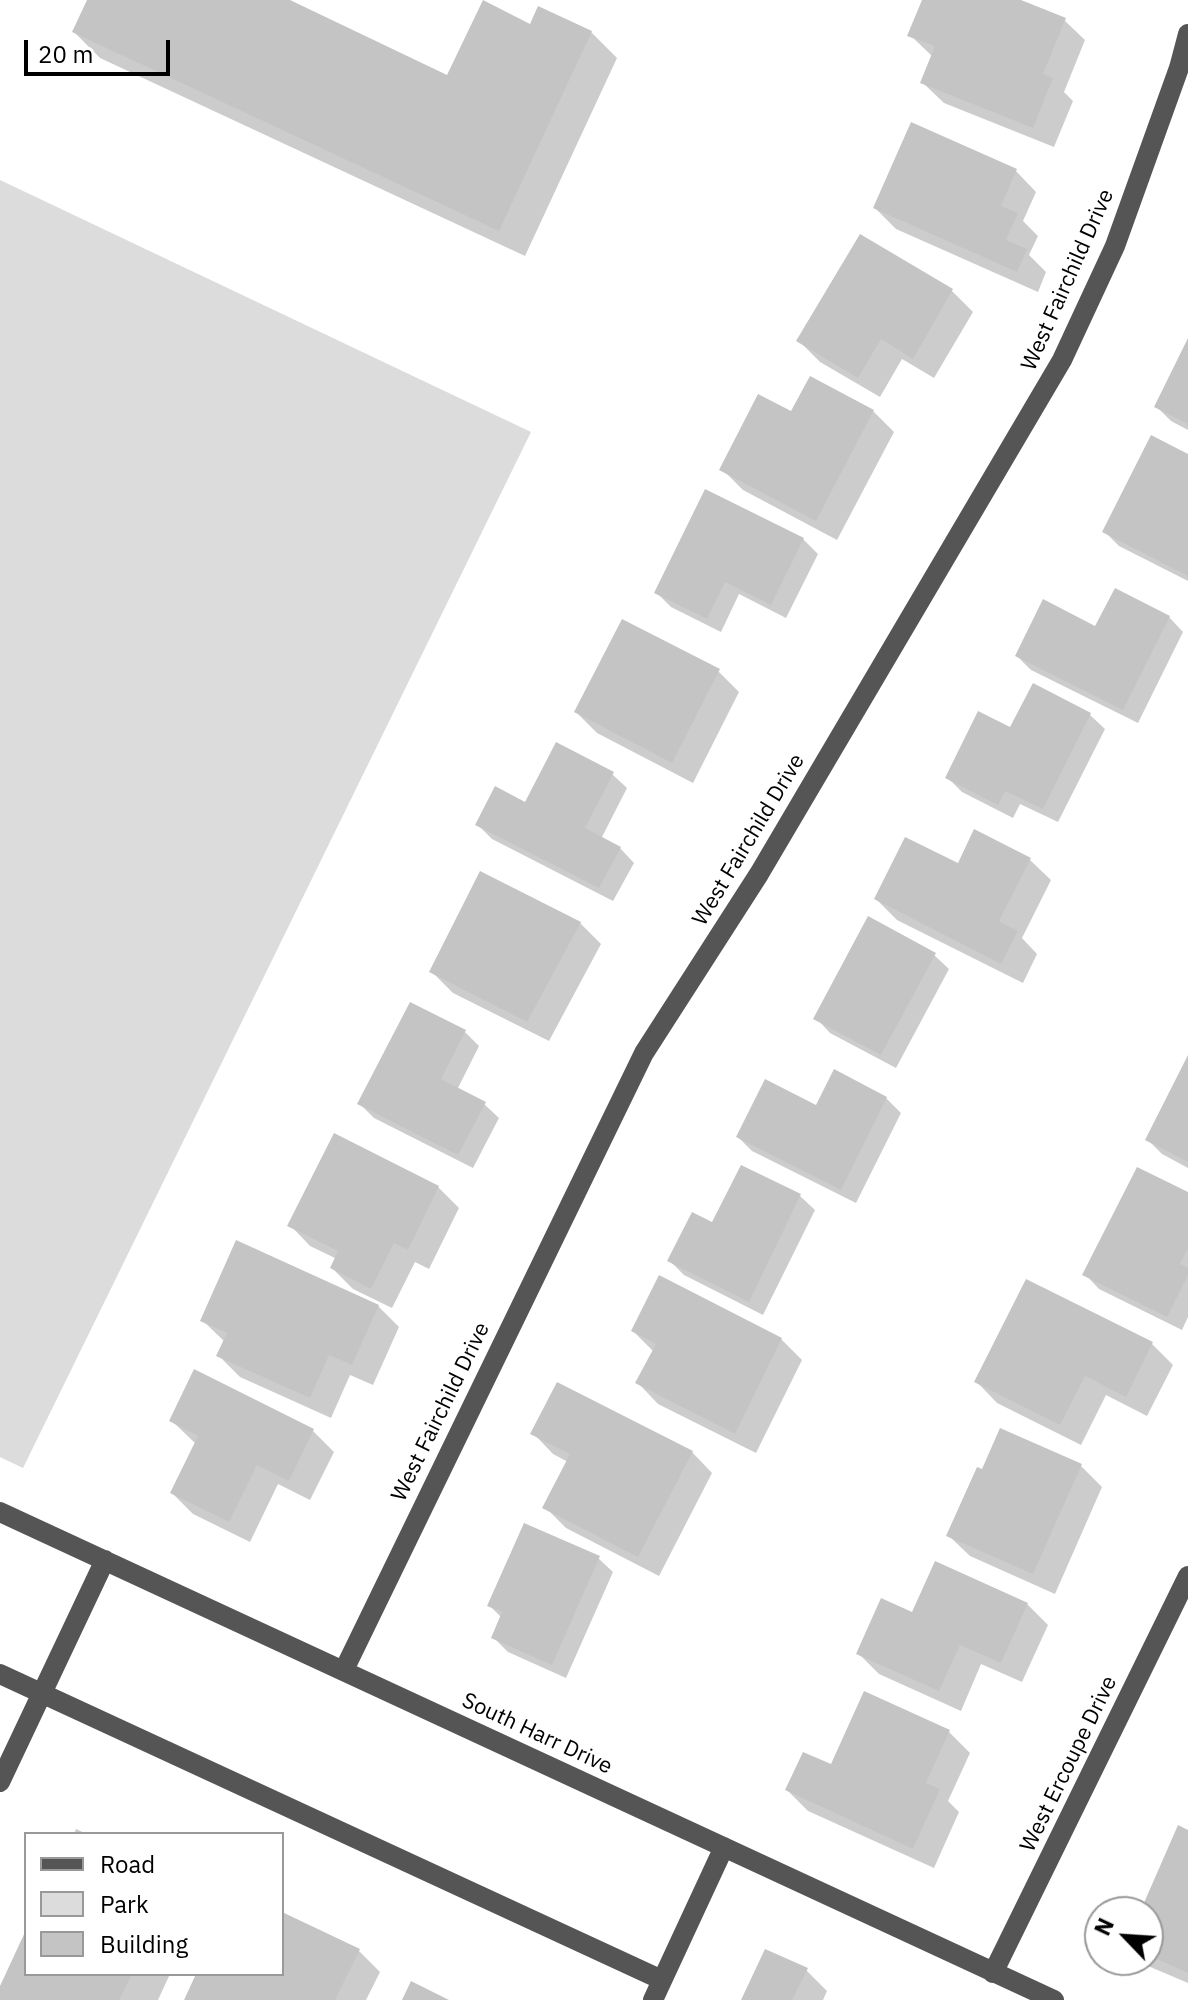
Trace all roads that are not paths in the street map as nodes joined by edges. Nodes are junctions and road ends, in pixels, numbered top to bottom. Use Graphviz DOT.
graph roads {
  1 [pos="1188,34"];
  2 [pos="0,1512"];
  3 [pos="105,1560"];
  4 [pos="1188,1576"];
  5 [pos="344,1670"];
  6 [pos="0,1674"];
  7 [pos="43,1694"];
  8 [pos="0,1782"];
  9 [pos="724,1847"];
  10 [pos="993,1973"];
  11 [pos="662,1980"];
  12 [pos="653,2000"];
  13 [pos="1054,2000"];
  1 -- 5 [label="street, West Fairchild Drive"];
  2 -- 3 [label="street, South Harr Drive"];
  3 -- 5 [label="street, South Harr Drive"];
  3 -- 7 [label="street"];
  4 -- 10 [label="street, West Ercoupe Drive"];
  5 -- 9 [label="street, South Harr Drive"];
  6 -- 7 [label="street"];
  7 -- 8 [label="street"];
  7 -- 11 [label="street"];
  9 -- 10 [label="street, South Harr Drive"];
  9 -- 11 [label="street"];
  10 -- 13 [label="street, South Harr Drive"];
  11 -- 12 [label="street"];
}
